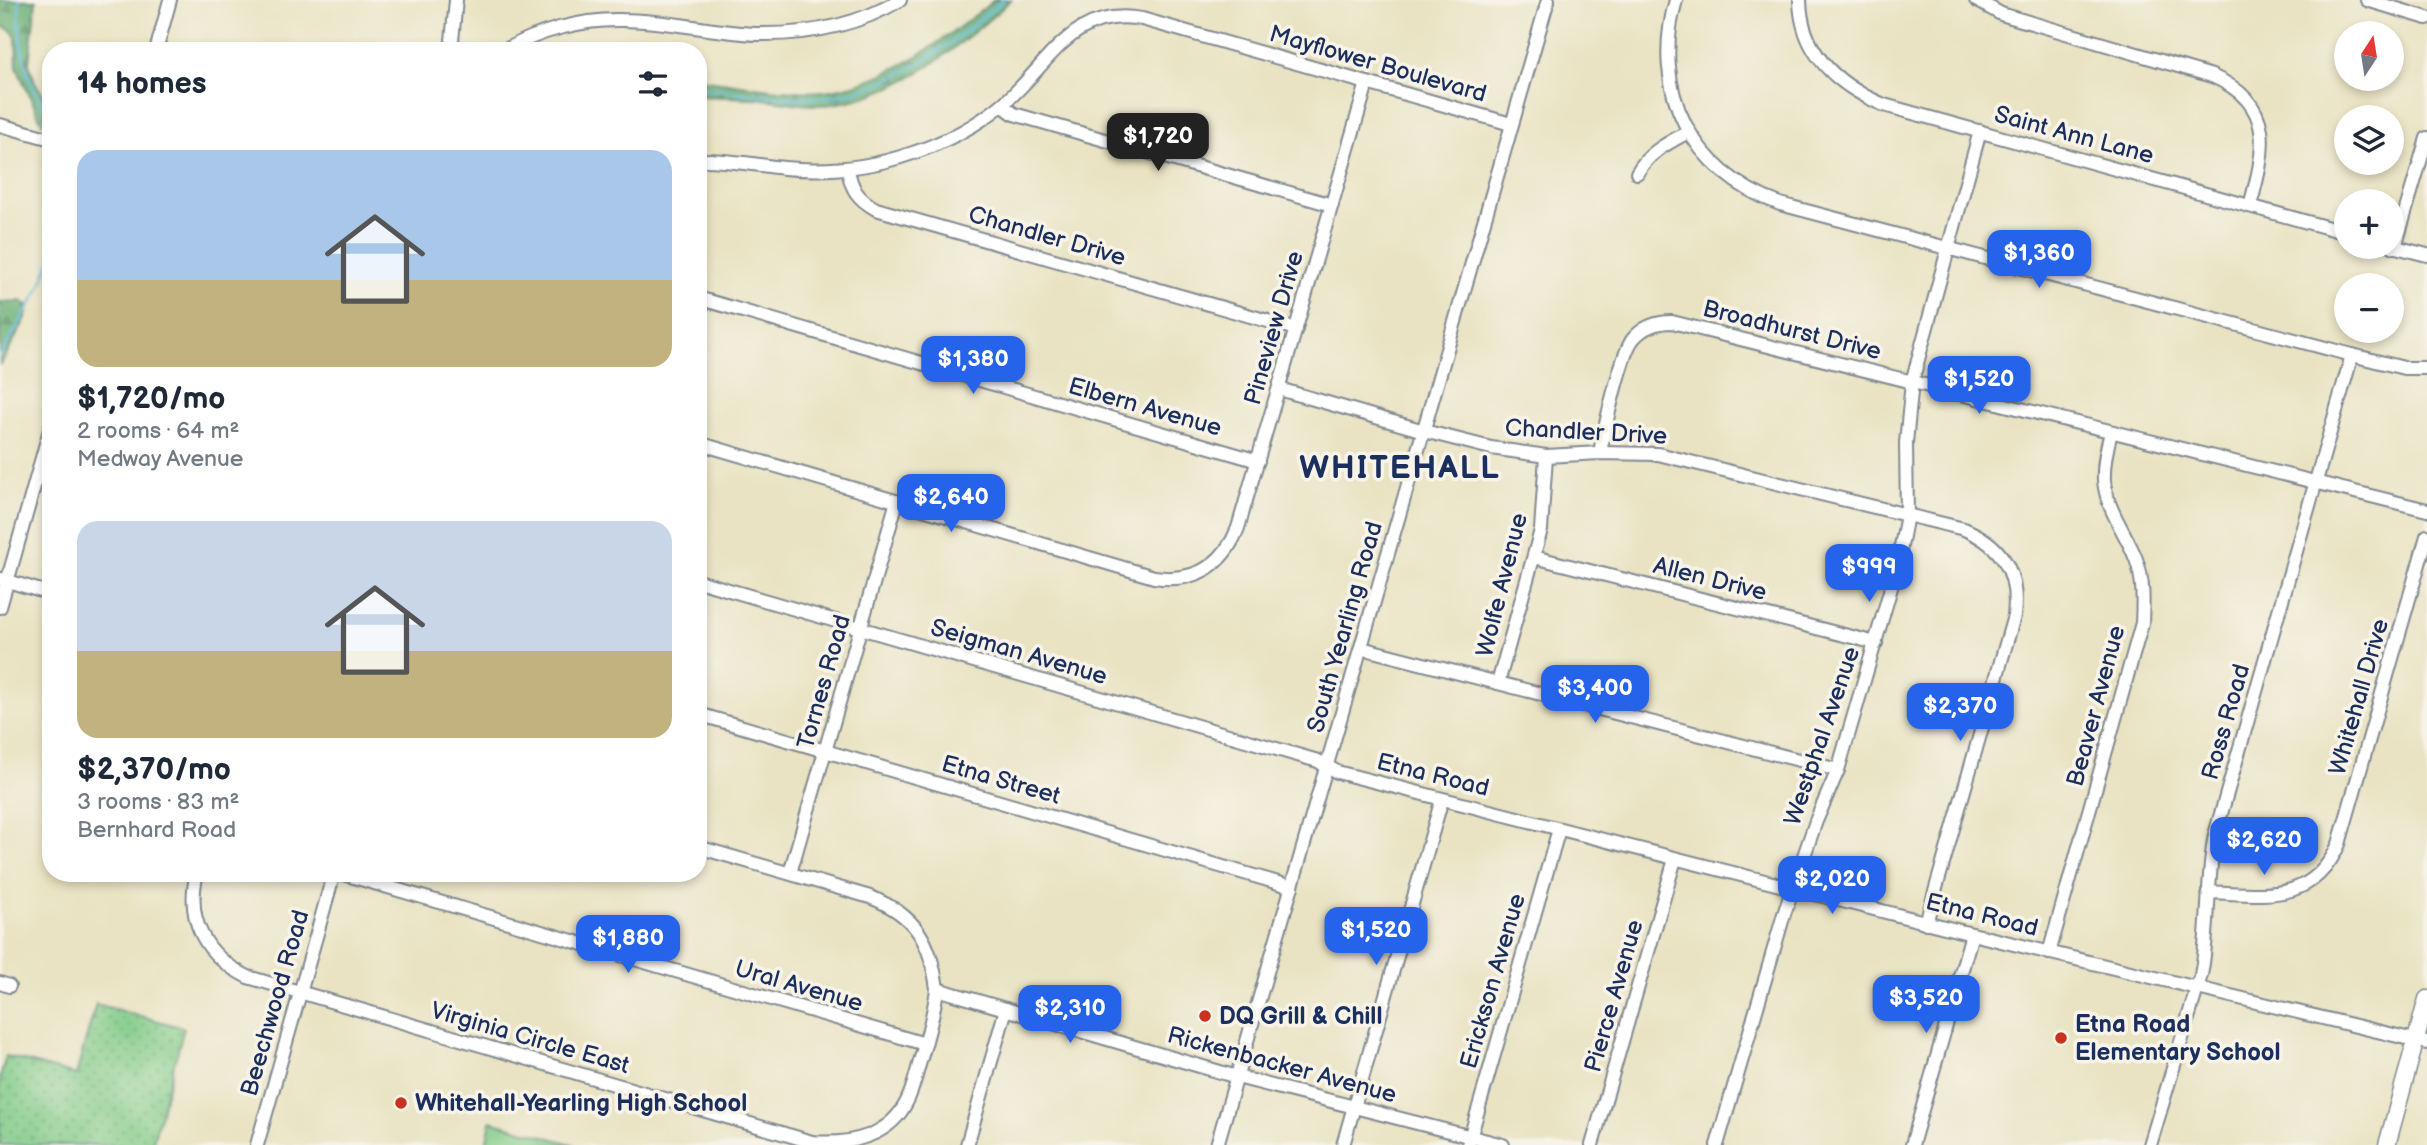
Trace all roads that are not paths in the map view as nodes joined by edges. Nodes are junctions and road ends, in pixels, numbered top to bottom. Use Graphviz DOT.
graph roads {
  1 [pos="170,0"];
  2 [pos="456,0"];
  3 [pos="900,0"];
  4 [pos="1548,0"];
  5 [pos="1676,0"];
  6 [pos="1800,0"];
  7 [pos="1976,0"];
  8 [pos="2367,0"];
  9 [pos="2427,18"];
  10 [pos="158,42"];
  11 [pos="453,42"];
  12 [pos="523,42"];
  13 [pos="1367,83"];
  14 [pos="1002,105"];
  15 [pos="1511,124"];
  16 [pos="0,125"];
  17 [pos="1980,131"];
  18 [pos="1688,132"];
  19 [pos="42,137"];
  20 [pos="2427,138"];
  21 [pos="707,161"];
  22 [pos="848,169"];
  23 [pos="1637,173"];
  24 [pos="1332,205"];
  25 [pos="2250,206"];
  26 [pos="2404,213"];
  27 [pos="2334,229"];
  28 [pos="1948,248"];
  29 [pos="2404,249"];
  30 [pos="2427,255"];
  31 [pos="707,301"];
  32 [pos="1296,329"];
  33 [pos="2352,355"];
  34 [pos="2427,368"];
  35 [pos="1912,382"];
  36 [pos="1279,389"];
  37 [pos="1424,431"];
  38 [pos="2111,432"];
  39 [pos="707,446"];
  40 [pos="1600,453"];
  41 [pos="42,455"];
  42 [pos="1546,456"];
  43 [pos="1258,461"];
  44 [pos="2316,482"];
  45 [pos="897,501"];
  46 [pos="2427,510"];
  47 [pos="1908,515"];
  48 [pos="2427,536"];
  49 [pos="1534,557"];
  50 [pos="4,580"];
  51 [pos="707,584"];
  52 [pos="42,591"];
  53 [pos="0,607"];
  54 [pos="861,628"];
  55 [pos="1876,643"];
  56 [pos="1361,648"];
  57 [pos="1498,683"];
  58 [pos="707,717"];
  59 [pos="826,752"];
  60 [pos="1327,766"];
  61 [pos="1838,770"];
  62 [pos="1442,799"];
  63 [pos="1559,829"];
  64 [pos="707,850"];
  65 [pos="1675,859"];
  66 [pos="790,873"];
  67 [pos="196,882"];
  68 [pos="331,882"];
  69 [pos="371,882"];
  70 [pos="1292,887"];
  71 [pos="1793,889"];
  72 [pos="2208,892"];
  73 [pos="1926,923"];
  74 [pos="1972,934"];
  75 [pos="2049,953"];
  76 [pos="2196,987"];
  77 [pos="937,989"];
  78 [pos="300,994"];
  79 [pos="2427,999"];
  80 [pos="1006,1009"];
  81 [pos="2421,1042"];
  82 [pos="925,1044"];
  83 [pos="1237,1077"];
  84 [pos="1353,1107"];
  85 [pos="1469,1140"];
  86 [pos="257,1145"];
  87 [pos="967,1145"];
  88 [pos="1217,1145"];
  89 [pos="1343,1145"];
  90 [pos="1503,1145"];
  91 [pos="1592,1145"];
  92 [pos="1717,1145"];
  93 [pos="1912,1145"];
  94 [pos="2150,1145"];
  95 [pos="2387,1145"];
  1 -- 10 [label="street"];
  2 -- 11 [label="street"];
  3 -- 12 [label="street"];
  4 -- 15 [label="street, South Yearling Road"];
  5 -- 18 [label="street"];
  6 -- 17 [label="street, Saint Ann Lane"];
  7 -- 25 [label="street"];
  8 -- 9 [label="street"];
  13 -- 14 [label="street, Mayflower Boulevard"];
  13 -- 15 [label="street, Mayflower Boulevard"];
  13 -- 24 [label="street, Pineview Drive"];
  14 -- 22 [label="street, Mayflower Boulevard"];
  14 -- 24 [label="street"];
  15 -- 37 [label="street, South Yearling Road"];
  16 -- 19 [label="street"];
  17 -- 25 [label="street, Saint Ann Lane"];
  17 -- 28 [label="street, Westphal Avenue"];
  18 -- 23 [label="street"];
  18 -- 28 [label="street"];
  20 -- 26 [label="street"];
  21 -- 22 [label="street, Mayflower Boulevard"];
  22 -- 32 [label="street, Chandler Drive"];
  24 -- 32 [label="street, Pineview Drive"];
  25 -- 27 [label="street, Saint Ann Lane"];
  28 -- 33 [label="street"];
  28 -- 35 [label="street, Westphal Avenue"];
  29 -- 30 [label="street"];
  31 -- 43 [label="street, Elbern Avenue"];
  32 -- 36 [label="street, Pineview Drive"];
  33 -- 34 [label="street"];
  33 -- 44 [label="street, Ross Road"];
  35 -- 38 [label="street, Broadhurst Drive"];
  35 -- 40 [label="street, Broadhurst Drive"];
  35 -- 47 [label="street, Westphal Avenue"];
  36 -- 37 [label="street, Chandler Drive"];
  36 -- 43 [label="street, Pineview Drive"];
  37 -- 42 [label="street, Chandler Drive"];
  37 -- 56 [label="street, South Yearling Road"];
  38 -- 44 [label="street, Broadhurst Drive"];
  38 -- 75 [label="street, Beaver Avenue"];
  39 -- 45 [label="street"];
  40 -- 42 [label="street, Chandler Drive"];
  40 -- 47 [label="street, Chandler Drive"];
  41 -- 50 [label="street"];
  42 -- 49 [label="street, Wolfe Avenue"];
  43 -- 45 [label="street, Pineview Drive"];
  44 -- 46 [label="street, Broadhurst Drive"];
  44 -- 72 [label="street, Ross Road"];
  45 -- 54 [label="street, Tornes Road"];
  47 -- 55 [label="street, Westphal Avenue"];
  47 -- 73 [label="street, Chandler Drive"];
  48 -- 72 [label="street, Whitehall Drive"];
  49 -- 55 [label="street, Allen Drive"];
  49 -- 57 [label="street, Wolfe Avenue"];
  50 -- 52 [label="street"];
  50 -- 53 [label="street"];
  51 -- 54 [label="street, Seigman Avenue"];
  54 -- 59 [label="street, Tornes Road"];
  54 -- 60 [label="street, Seigman Avenue"];
  55 -- 61 [label="street, Westphal Avenue"];
  56 -- 57 [label="street"];
  56 -- 60 [label="street, South Yearling Road"];
  57 -- 61 [label="street"];
  58 -- 59 [label="street, Etna Street"];
  59 -- 66 [label="street, Tornes Road"];
  59 -- 70 [label="street, Etna Street"];
  60 -- 62 [label="street, Etna Road"];
  60 -- 70 [label="street, South Yearling Road"];
  61 -- 71 [label="street, Westphal Avenue"];
  62 -- 63 [label="street, Etna Road"];
  62 -- 84 [label="street"];
  63 -- 65 [label="street, Etna Road"];
  63 -- 85 [label="street, Erickson Avenue"];
  64 -- 66 [label="street"];
  65 -- 71 [label="street, Etna Road"];
  65 -- 91 [label="street, Pierce Avenue"];
  66 -- 77 [label="street"];
  67 -- 78 [label="street, Virginia Circle East"];
  68 -- 78 [label="street, Beechwood Road"];
  69 -- 82 [label="street, Ural Avenue"];
  70 -- 83 [label="street, South Yearling Road"];
  71 -- 73 [label="street, Etna Road"];
  71 -- 92 [label="street, Westphal Avenue"];
  72 -- 76 [label="street, Ross Road"];
  73 -- 74 [label="street, Etna Road"];
  74 -- 75 [label="street, Etna Road"];
  74 -- 93 [label="street"];
  75 -- 76 [label="street, Etna Road"];
  76 -- 81 [label="street, Etna Road"];
  76 -- 94 [label="street, Ross Road"];
  77 -- 80 [label="street, Rickenbacker Avenue"];
  77 -- 82 [label="street, Virginia Circle East"];
  78 -- 82 [label="street, Virginia Circle East"];
  78 -- 86 [label="street, Beechwood Road"];
  79 -- 81 [label="main road"];
  80 -- 83 [label="street, Rickenbacker Avenue"];
  80 -- 87 [label="street"];
  81 -- 95 [label="main road"];
  83 -- 84 [label="street, Rickenbacker Avenue"];
  83 -- 88 [label="street, South Yearling Road"];
  84 -- 85 [label="street, Rickenbacker Avenue"];
  84 -- 89 [label="street"];
  85 -- 90 [label="street, Rickenbacker Avenue"];
}
